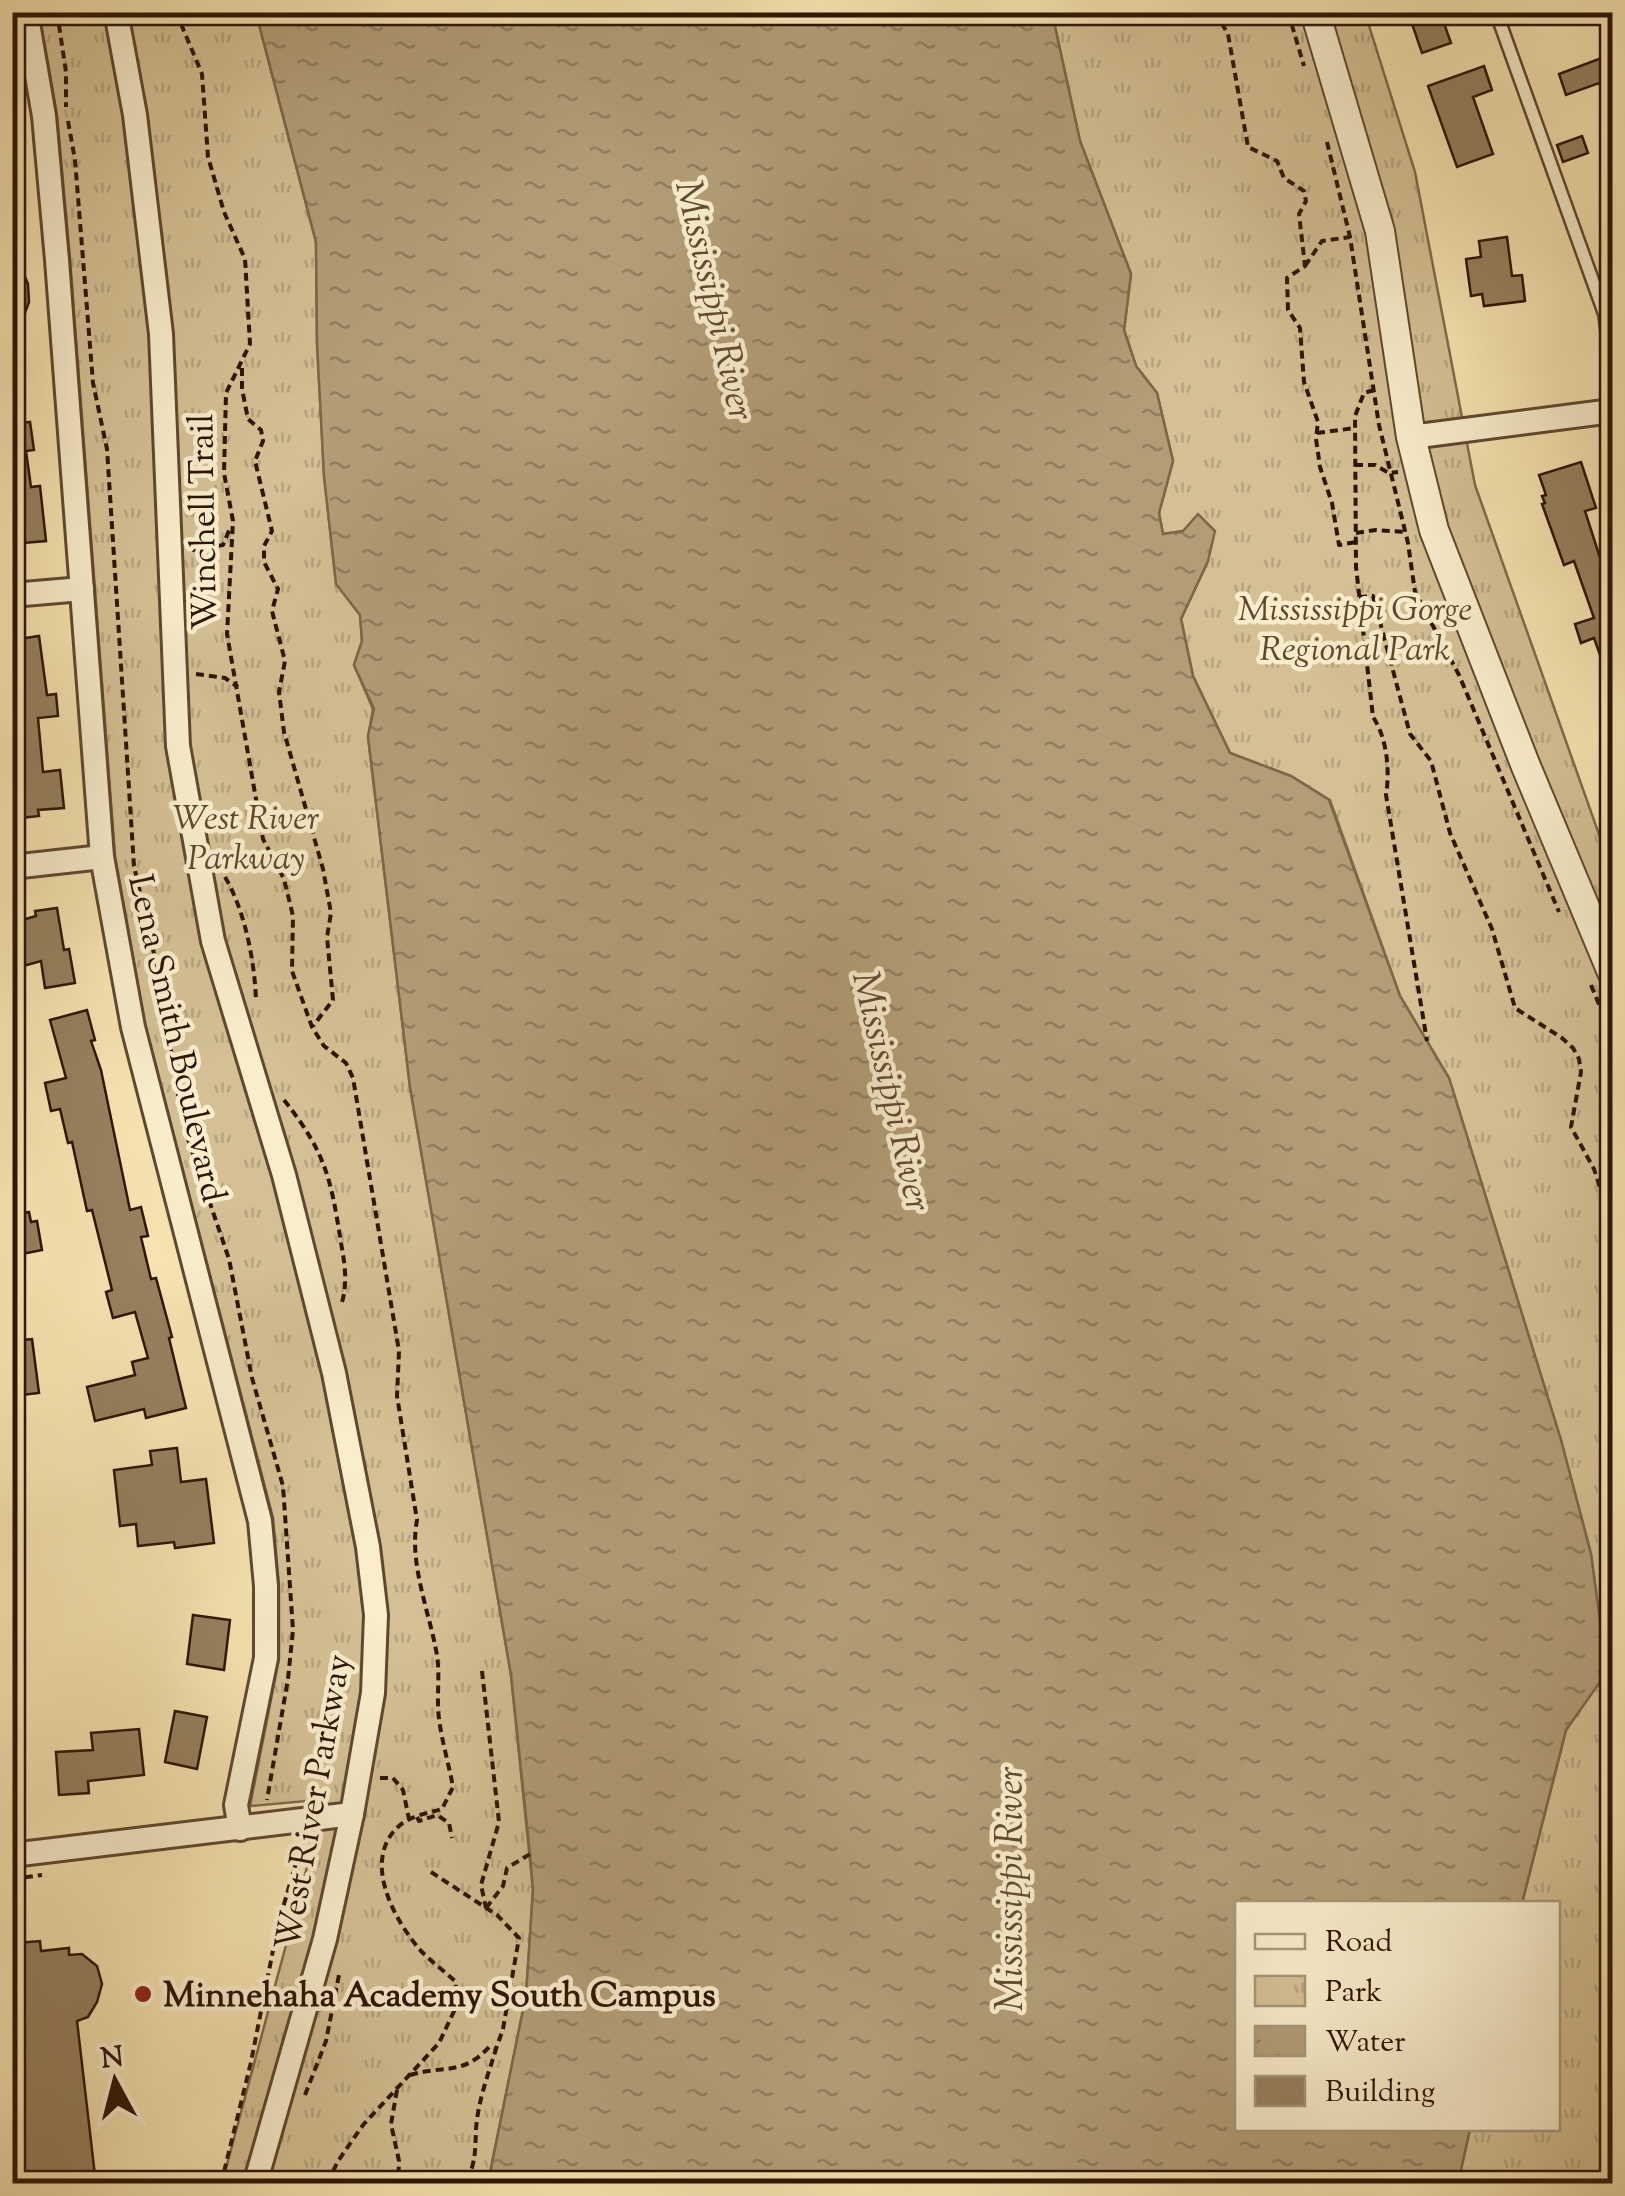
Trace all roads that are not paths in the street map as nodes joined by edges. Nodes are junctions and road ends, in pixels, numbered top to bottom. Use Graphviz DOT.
graph roads {
  1 [pos="26,12"];
  2 [pos="116,12"];
  3 [pos="1315,12"];
  4 [pos="1496,12"];
  5 [pos="1612,376"];
  6 [pos="1612,411"];
  7 [pos="1411,438"];
  8 [pos="82,588"];
  9 [pos="12,595"];
  10 [pos="102,857"];
  11 [pos="12,868"];
  12 [pos="1612,972"];
  13 [pos="352,1814"];
  14 [pos="240,1829"];
  15 [pos="12,1855"];
  16 [pos="256,2184"];
  1 -- 8 [label="street, Lena Smith Boulevard"];
  2 -- 13 [label="street, West River Parkway"];
  3 -- 7 [label="street"];
  4 -- 5 [label="lane"];
  6 -- 7 [label="street"];
  7 -- 12 [label="street"];
  8 -- 9 [label="street"];
  8 -- 10 [label="street, Lena Smith Boulevard"];
  10 -- 11 [label="street"];
  10 -- 14 [label="street, Lena Smith Boulevard"];
  13 -- 14 [label="street"];
  13 -- 16 [label="street, West River Parkway"];
  14 -- 15 [label="street"];
}
